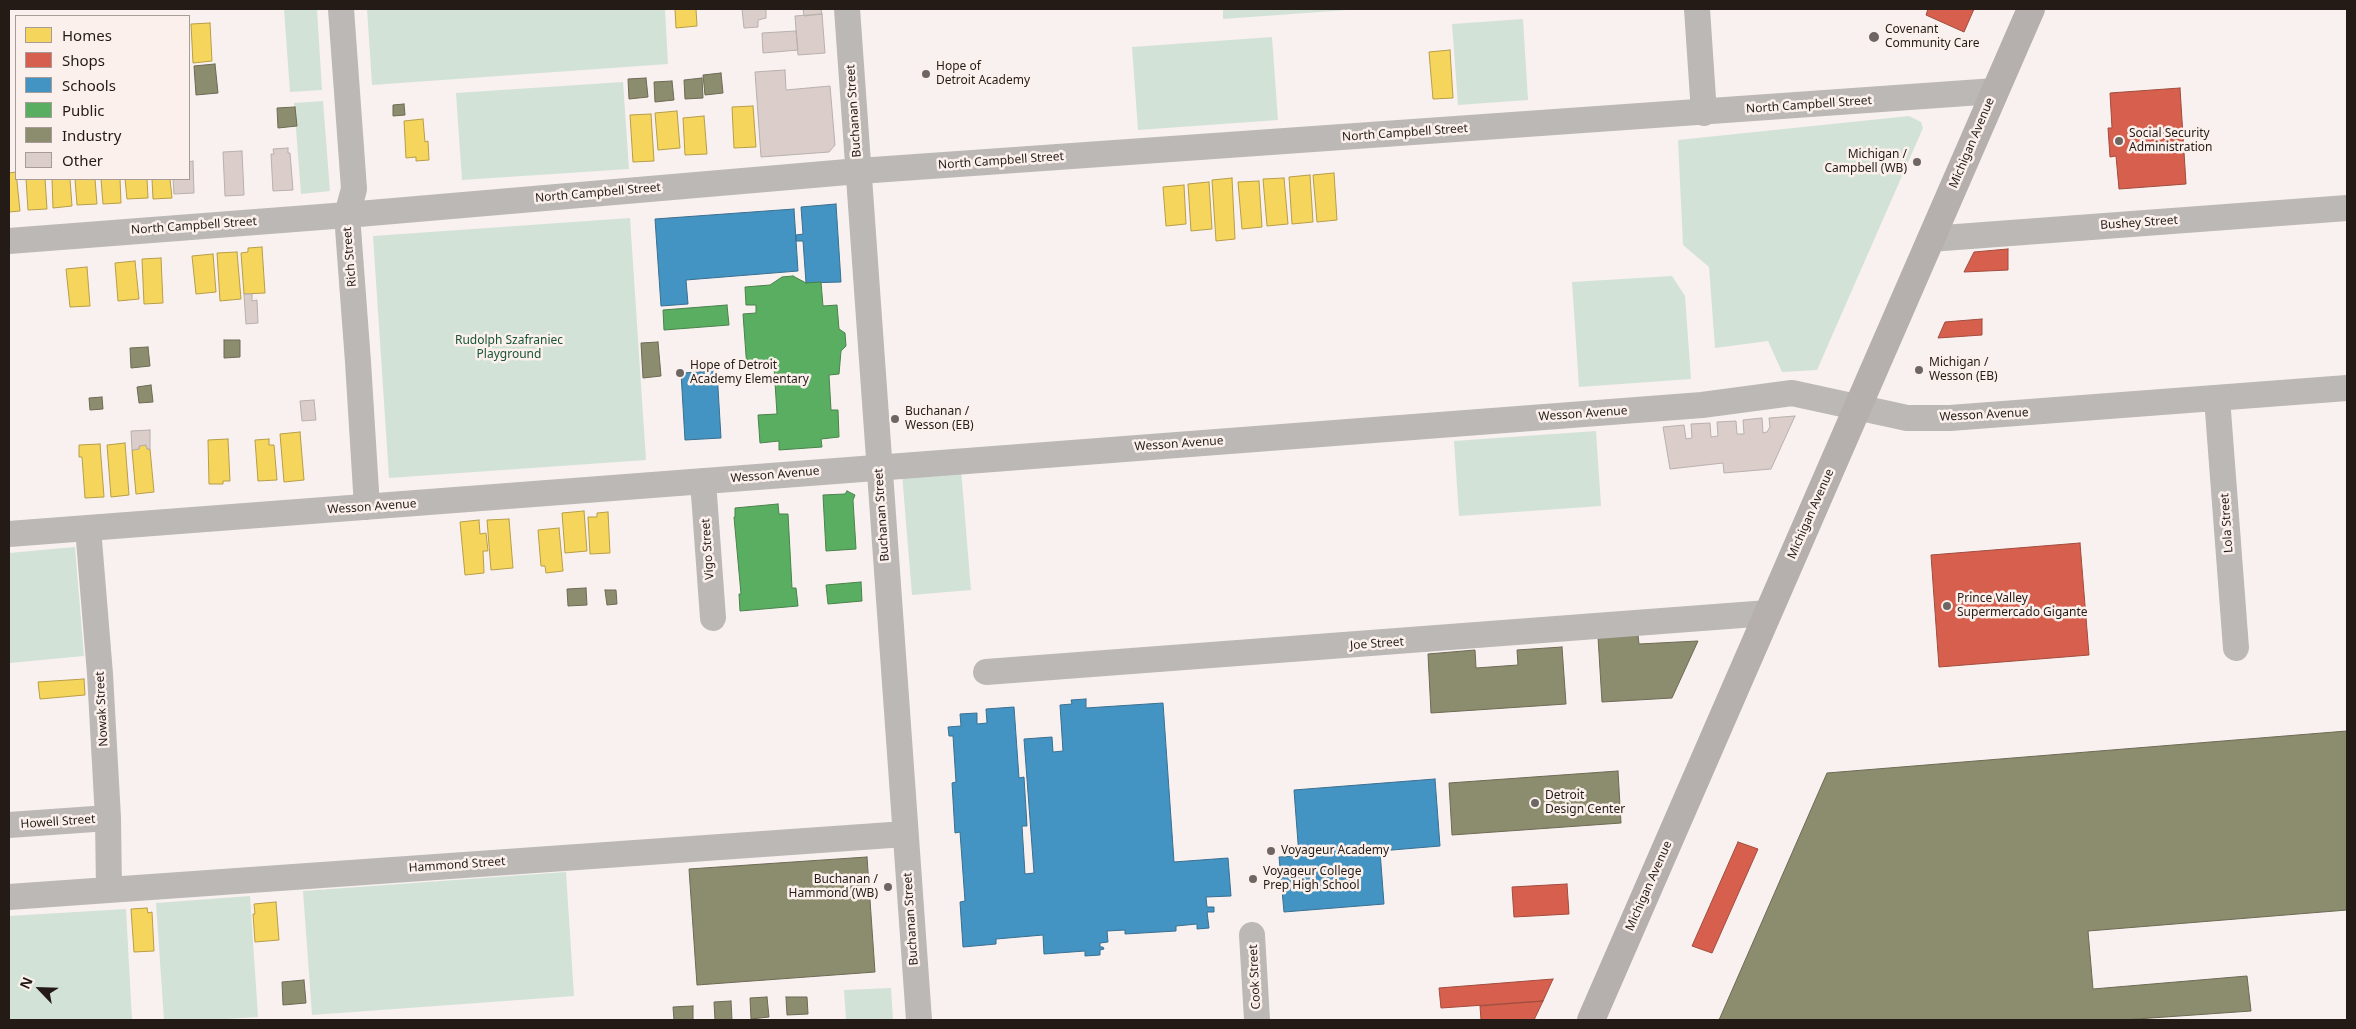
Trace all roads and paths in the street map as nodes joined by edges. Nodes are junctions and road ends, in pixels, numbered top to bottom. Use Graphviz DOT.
graph roads {
  1 [pos="341,9"];
  2 [pos="847,9"];
  3 [pos="1697,9"];
  4 [pos="2031,9"];
  5 [pos="1995,91"];
  6 [pos="1704,113"];
  7 [pos="859,171"];
  8 [pos="2347,208"];
  9 [pos="346,215"];
  10 [pos="1930,239"];
  11 [pos="9,241"];
  12 [pos="2347,388"];
  13 [pos="2218,398"];
  14 [pos="1857,408"];
  15 [pos="878,467"];
  16 [pos="703,481"];
  17 [pos="366,507"];
  18 [pos="88,528"];
  19 [pos="9,534"];
  20 [pos="1768,613"];
  21 [pos="713,618"];
  22 [pos="2236,648"];
  23 [pos="986,672"];
  24 [pos="108,818"];
  25 [pos="9,825"];
  26 [pos="905,834"];
  27 [pos="109,890"];
  28 [pos="9,897"];
  29 [pos="1252,935"];
  30 [pos="919,1020"];
  31 [pos="1257,1020"];
  32 [pos="1591,1020"];
  1 -- 9 [label="street, Rich Street"];
  2 -- 7 [label="street, Buchanan Street"];
  3 -- 6 [label="street"];
  4 -- 5 [label="main road, Michigan Avenue"];
  5 -- 6 [label="street, North Campbell Street"];
  5 -- 10 [label="main road, Michigan Avenue"];
  6 -- 7 [label="street, North Campbell Street"];
  7 -- 9 [label="street, North Campbell Street"];
  7 -- 15 [label="street, Buchanan Street"];
  8 -- 10 [label="street, Bushey Street"];
  9 -- 11 [label="street, North Campbell Street"];
  9 -- 17 [label="street, Rich Street"];
  10 -- 14 [label="main road, Michigan Avenue"];
  12 -- 13 [label="street, Wesson Avenue"];
  13 -- 14 [label="street, Wesson Avenue"];
  13 -- 22 [label="street, Lola Street"];
  14 -- 15 [label="street, Wesson Avenue"];
  14 -- 20 [label="main road, Michigan Avenue"];
  15 -- 16 [label="street, Wesson Avenue"];
  15 -- 26 [label="street, Buchanan Street"];
  16 -- 17 [label="street, Wesson Avenue"];
  16 -- 21 [label="street, Vigo Street"];
  17 -- 18 [label="street, Wesson Avenue"];
  18 -- 19 [label="street, Wesson Avenue"];
  18 -- 24 [label="street, Nowak Street"];
  20 -- 23 [label="street, Joe Street"];
  20 -- 32 [label="main road, Michigan Avenue"];
  24 -- 25 [label="street, Howell Street"];
  24 -- 27 [label="street, Nowak Street"];
  26 -- 27 [label="street, Hammond Street"];
  26 -- 30 [label="street, Buchanan Street"];
  27 -- 28 [label="street, Hammond Street"];
  29 -- 31 [label="street, Cook Street"];
}
